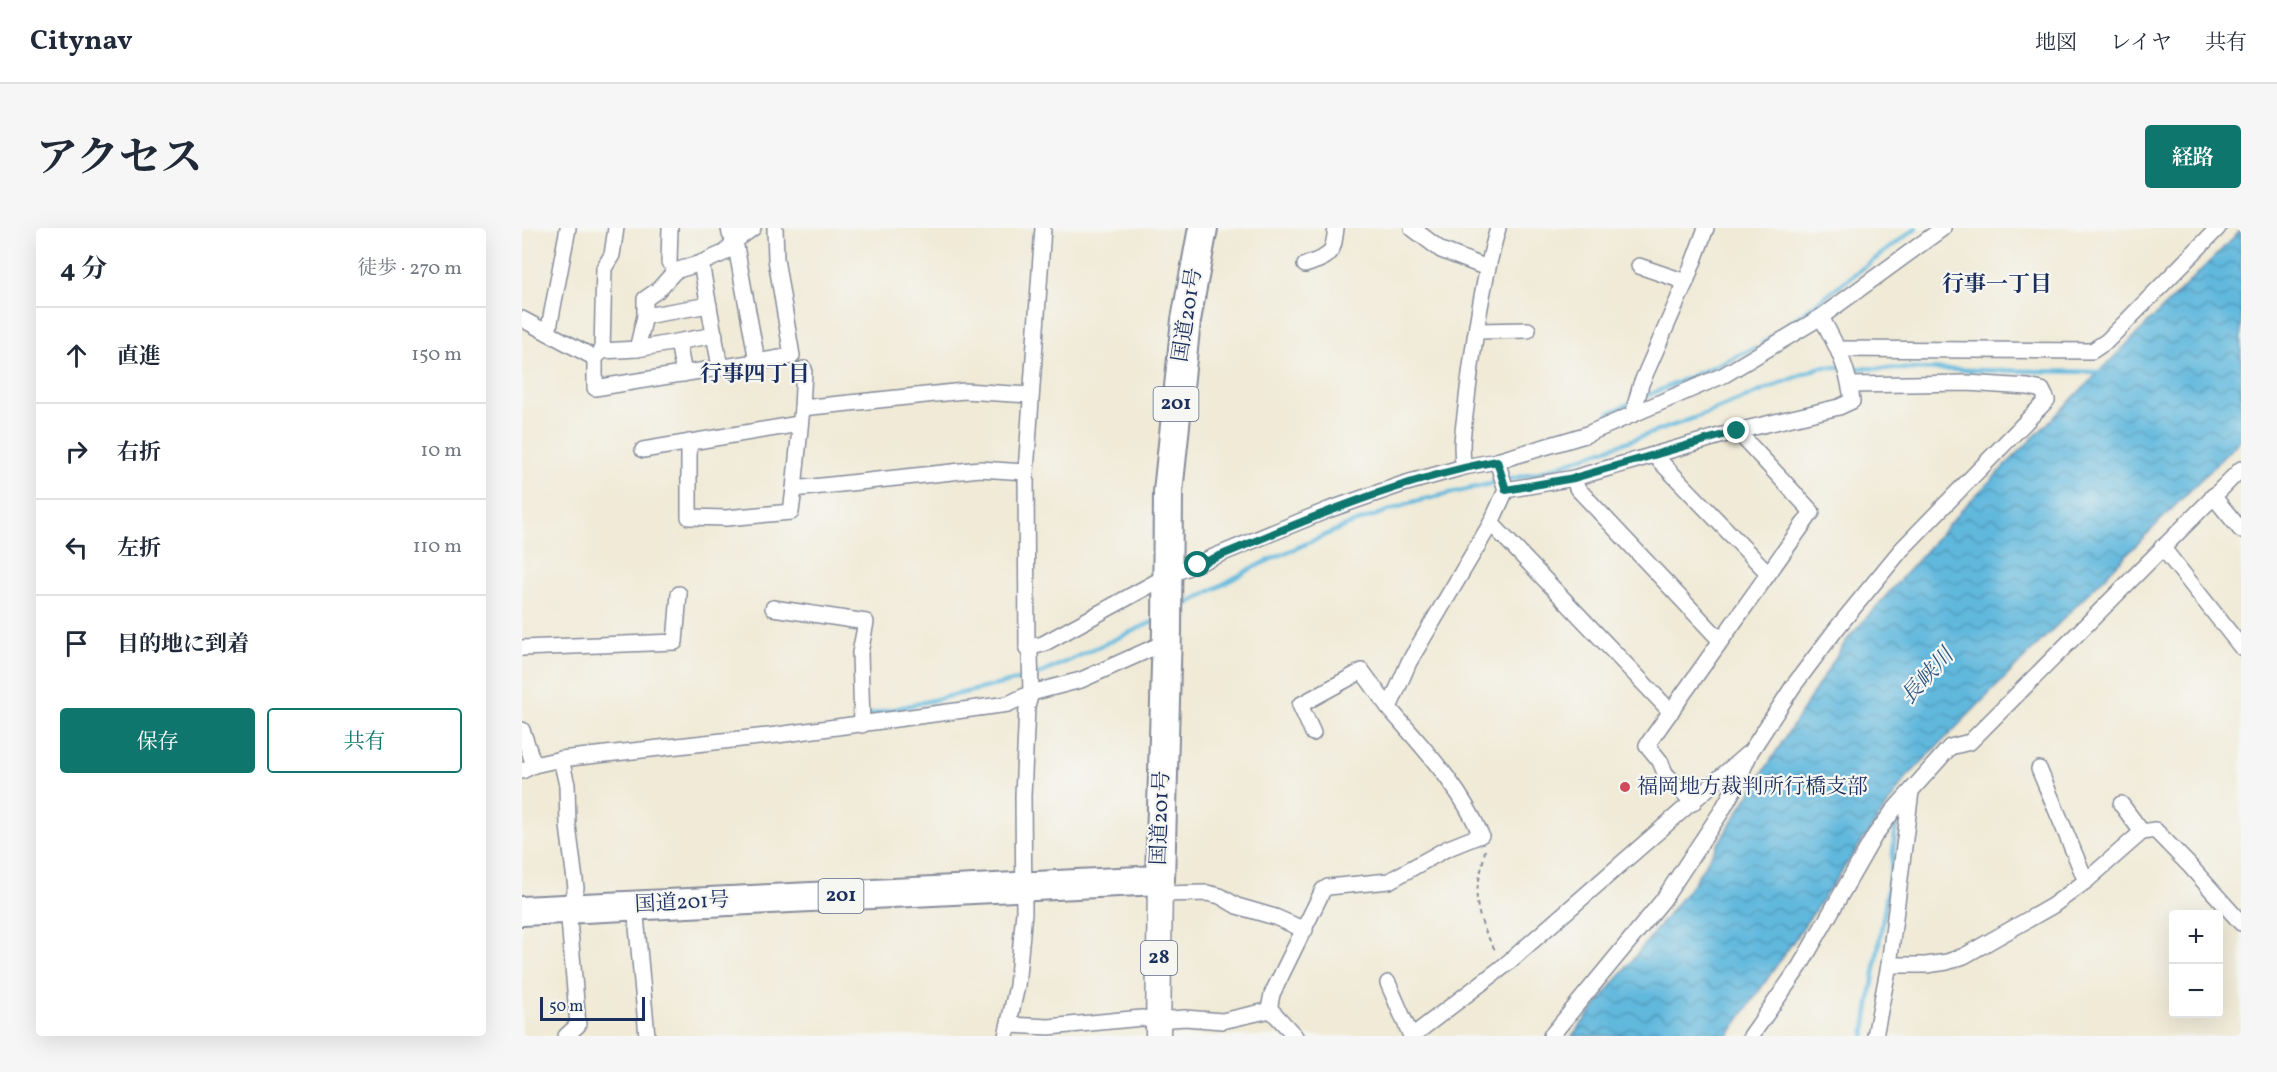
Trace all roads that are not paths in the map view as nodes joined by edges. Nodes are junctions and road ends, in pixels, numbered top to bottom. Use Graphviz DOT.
graph roads {
  1 [pos="568,228"];
  2 [pos="616,228"];
  3 [pos="670,228"];
  4 [pos="753,228"];
  5 [pos="775,228"];
  6 [pos="1043,228"];
  7 [pos="1203,228"];
  8 [pos="1336,228"];
  9 [pos="1412,228"];
  10 [pos="1498,228"];
  11 [pos="1706,228"];
  12 [pos="1943,228"];
  13 [pos="2218,228"];
  14 [pos="732,235"];
  15 [pos="669,262"];
  16 [pos="701,263"];
  17 [pos="1305,265"];
  18 [pos="1639,266"];
  19 [pos="1487,268"];
  20 [pos="1686,282"];
  21 [pos="709,305"];
  22 [pos="645,316"];
  23 [pos="1821,317"];
  24 [pos="522,319"];
  25 [pos="1528,330"];
  26 [pos="1477,331"];
  27 [pos="548,333"];
  28 [pos="714,335"];
  29 [pos="678,342"];
  30 [pos="638,349"];
  31 [pos="1840,353"];
  32 [pos="599,354"];
  33 [pos="757,361"];
  34 [pos="720,367"];
  35 [pos="804,369"];
  36 [pos="684,374"];
  37 [pos="1851,386"];
  38 [pos="1031,395"];
  39 [pos="802,408"];
  40 [pos="1633,414"];
  41 [pos="799,424"];
  42 [pos="1737,431"];
  43 [pos="689,442"];
  44 [pos="643,450"];
  45 [pos="1654,455"];
  46 [pos="1498,465"];
  47 [pos="1464,467"];
  48 [pos="2241,469"];
  49 [pos="1026,472"];
  50 [pos="1574,478"];
  51 [pos="794,489"];
  52 [pos="1506,490"];
  53 [pos="2213,496"];
  54 [pos="1491,523"];
  55 [pos="2241,530"];
  56 [pos="2162,547"];
  57 [pos="1768,573"];
  58 [pos="1167,579"];
  59 [pos="679,594"];
  60 [pos="773,608"];
  61 [pos="1166,636"];
  62 [pos="1720,640"];
  63 [pos="2241,647"];
  64 [pos="522,648"];
  65 [pos="1029,651"];
  66 [pos="1031,689"];
  67 [pos="1389,708"];
  68 [pos="1671,712"];
  69 [pos="862,724"];
  70 [pos="522,730"];
  71 [pos="1313,733"];
  72 [pos="525,748"];
  73 [pos="1751,751"];
  74 [pos="561,759"];
  75 [pos="528,768"];
  76 [pos="2039,770"];
  77 [pos="1708,791"];
  78 [pos="1911,791"];
  79 [pos="1693,803"];
  80 [pos="2121,804"];
  81 [pos="1721,812"];
  82 [pos="2142,832"];
  83 [pos="2086,881"];
  84 [pos="1160,887"];
  85 [pos="1023,888"];
  86 [pos="635,905"];
  87 [pos="568,908"];
  88 [pos="522,911"];
  89 [pos="2241,923"];
  90 [pos="1305,930"];
  91 [pos="1889,965"];
  92 [pos="1388,983"];
  93 [pos="1269,1010"];
  94 [pos="1158,1028"];
  95 [pos="1008,1030"];
  96 [pos="566,1036"];
  97 [pos="647,1036"];
  98 [pos="1294,1036"];
  99 [pos="1411,1036"];
  100 [pos="1551,1036"];
  101 [pos="1751,1036"];
  102 [pos="1875,1036"];
  1 -- 27 [label="street"];
  2 -- 32 [label="street"];
  3 -- 15 [label="street"];
  4 -- 14 [label="street"];
  5 -- 33 [label="street"];
  6 -- 38 [label="street"];
  7 -- 58 [label="highway, 国道201号 / 201"];
  8 -- 17 [label="street"];
  9 -- 19 [label="street"];
  10 -- 19 [label="street"];
  11 -- 20 [label="street"];
  12 -- 23 [label="street"];
  13 -- 31 [label="street"];
  14 -- 16 [label="street"];
  14 -- 33 [label="street"];
  16 -- 21 [label="street"];
  16 -- 22 [label="street"];
  18 -- 20 [label="street"];
  19 -- 26 [label="street"];
  20 -- 40 [label="street"];
  21 -- 22 [label="street"];
  21 -- 28 [label="street"];
  22 -- 30 [label="street"];
  23 -- 31 [label="street"];
  23 -- 40 [label="street"];
  24 -- 27 [label="street"];
  25 -- 26 [label="street"];
  26 -- 47 [label="street"];
  27 -- 32 [label="street"];
  28 -- 29 [label="street"];
  28 -- 34 [label="street"];
  29 -- 30 [label="street"];
  29 -- 36 [label="street"];
  30 -- 32 [label="street"];
  31 -- 37 [label="street"];
  32 -- 36 [label="street"];
  33 -- 34 [label="street"];
  34 -- 36 [label="street"];
  35 -- 39 [label="street"];
  37 -- 42 [label="street"];
  37 -- 73 [label="street"];
  38 -- 39 [label="street"];
  38 -- 49 [label="street"];
  39 -- 41 [label="street"];
  40 -- 46 [label="street"];
  41 -- 43 [label="street"];
  41 -- 51 [label="street"];
  42 -- 45 [label="street"];
  42 -- 57 [label="street"];
  43 -- 44 [label="street"];
  43 -- 51 [label="street"];
  45 -- 50 [label="street"];
  45 -- 57 [label="street"];
  46 -- 47 [label="street"];
  46 -- 52 [label="street"];
  47 -- 58 [label="street"];
  48 -- 53 [label="street"];
  49 -- 51 [label="street"];
  49 -- 65 [label="street"];
  50 -- 52 [label="street"];
  50 -- 62 [label="street"];
  52 -- 54 [label="street"];
  53 -- 55 [label="street"];
  53 -- 56 [label="street"];
  54 -- 67 [label="street"];
  54 -- 68 [label="street"];
  56 -- 63 [label="street"];
  56 -- 78 [label="street"];
  57 -- 62 [label="street"];
  58 -- 61 [label="highway, 国道201号 / 201"];
  58 -- 65 [label="street"];
  59 -- 64 [label="street"];
  60 -- 69 [label="street"];
  61 -- 66 [label="street"];
  61 -- 84 [label="highway, 国道201号 / 201"];
  62 -- 68 [label="street"];
  65 -- 66 [label="street"];
  66 -- 69 [label="street"];
  66 -- 85 [label="street"];
  67 -- 71 [label="street"];
  67 -- 90 [label="street"];
  68 -- 79 [label="street"];
  69 -- 74 [label="street"];
  70 -- 72 [label="street"];
  72 -- 75 [label="street"];
  73 -- 77 [label="street"];
  73 -- 81 [label="street"];
  74 -- 75 [label="street"];
  74 -- 87 [label="street"];
  76 -- 83 [label="street"];
  77 -- 79 [label="street"];
  77 -- 81 [label="street"];
  78 -- 91 [label="street"];
  78 -- 101 [label="street"];
  79 -- 99 [label="street"];
  80 -- 82 [label="street"];
  81 -- 100 [label="street"];
  82 -- 83 [label="street"];
  82 -- 89 [label="street"];
  83 -- 91 [label="street"];
  84 -- 85 [label="highway, 国道201号 / 201"];
  84 -- 90 [label="street"];
  84 -- 94 [label="main road, 28"];
  85 -- 86 [label="highway, 国道201号 / 201"];
  85 -- 95 [label="street"];
  86 -- 87 [label="highway, 国道201号 / 201"];
  86 -- 97 [label="street"];
  87 -- 88 [label="highway, 国道201号 / 201"];
  87 -- 96 [label="street"];
  90 -- 93 [label="street"];
  91 -- 102 [label="street"];
  92 -- 99 [label="street"];
  93 -- 94 [label="street"];
  93 -- 98 [label="street"];
  94 -- 95 [label="street"];
}
